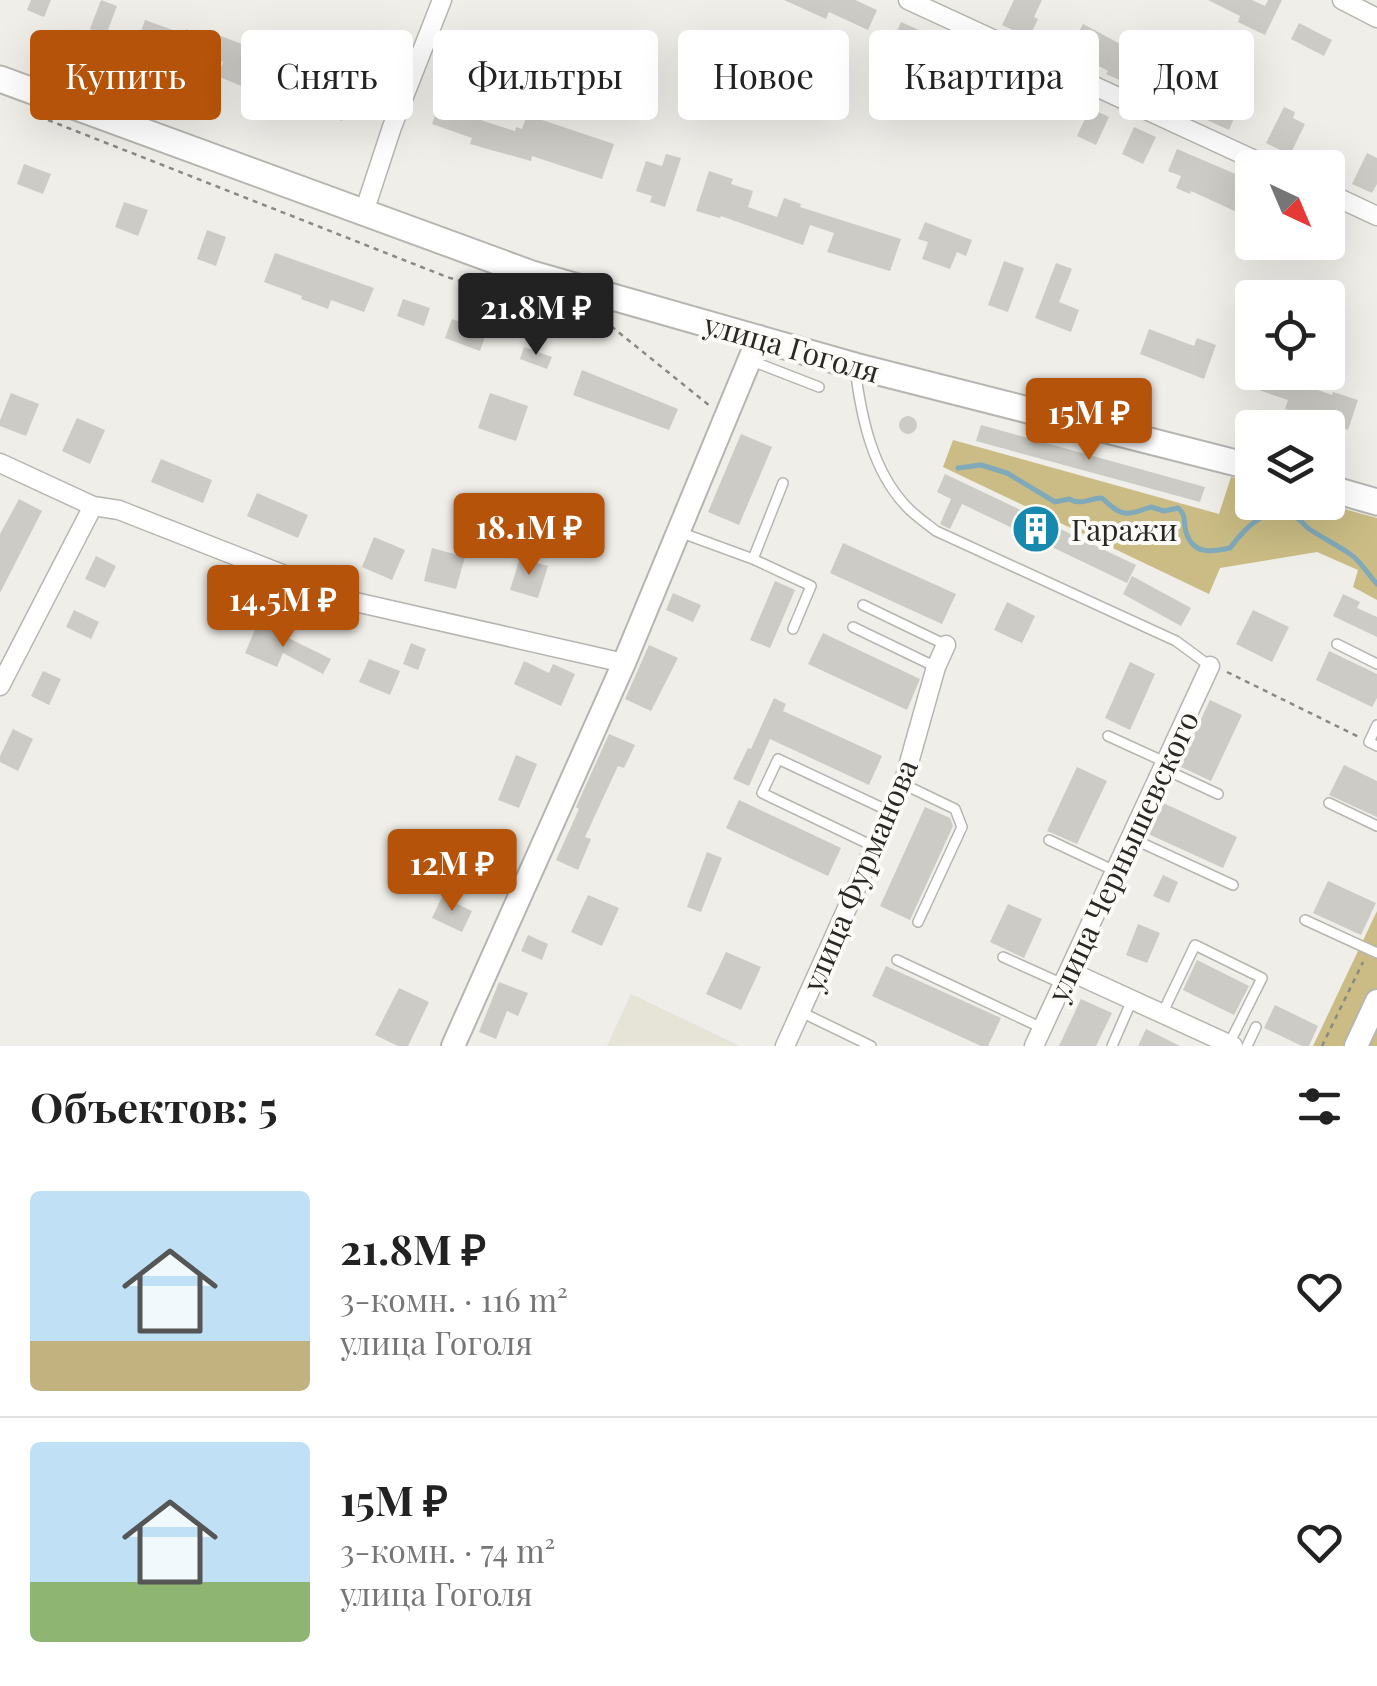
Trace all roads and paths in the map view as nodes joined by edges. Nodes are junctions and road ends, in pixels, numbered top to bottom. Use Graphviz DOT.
graph roads {
  1 [pos="441,0"];
  2 [pos="908,0"];
  3 [pos="1342,0"];
  4 [pos="1377,18"];
  5 [pos="0,79"];
  6 [pos="48,120"];
  7 [pos="1235,151"];
  8 [pos="1345,201"];
  9 [pos="364,212"];
  10 [pos="1377,216"];
  11 [pos="755,349"];
  12 [pos="855,366"];
  13 [pos="819,387"];
  14 [pos="726,419"];
  15 [pos="1235,463"];
  16 [pos="0,464"];
  17 [pos="783,483"];
  18 [pos="1345,493"];
  19 [pos="1377,502"];
  20 [pos="93,506"];
  21 [pos="679,532"];
  22 [pos="753,560"];
  23 [pos="863,605"];
  24 [pos="853,627"];
  25 [pos="793,629"];
  26 [pos="1337,644"];
  27 [pos="946,645"];
  28 [pos="624,663"];
  29 [pos="1377,664"];
  30 [pos="1210,666"];
  31 [pos="936,667"];
  32 [pos="0,686"];
  33 [pos="1377,726"];
  34 [pos="1108,736"];
  35 [pos="1373,744"];
  36 [pos="1164,765"];
  37 [pos="903,784"];
  38 [pos="1218,794"];
  39 [pos="1329,803"];
  40 [pos="890,812"];
  41 [pos="1377,826"];
  42 [pos="1130,838"];
  43 [pos="1049,840"];
  44 [pos="875,847"];
  45 [pos="1115,871"];
  46 [pos="1233,885"];
  47 [pos="1305,920"];
  48 [pos="918,922"];
  49 [pos="1373,951"];
  50 [pos="1003,957"];
  51 [pos="896,960"];
  52 [pos="1066,978"];
  53 [pos="1132,1000"];
  54 [pos="1377,1001"];
  55 [pos="801,1012"];
  56 [pos="1162,1014"];
  57 [pos="1256,1027"];
  58 [pos="1038,1037"];
  59 [pos="865,1045"];
  60 [pos="1236,1045"];
  61 [pos="453,1046"];
  62 [pos="785,1046"];
  63 [pos="1112,1046"];
  64 [pos="1322,1046"];
  65 [pos="1356,1046"];
  1 -- 9 [label="street"];
  2 -- 7 [label="street"];
  3 -- 4 [label="street"];
  5 -- 9 [label="main road, улица Гоголя"];
  6 -- 14 [label="path"];
  8 -- 10 [label="street"];
  9 -- 11 [label="main road, улица Гоголя"];
  11 -- 12 [label="main road, улица Гоголя"];
  11 -- 13 [label="lane"];
  11 -- 14 [label="street"];
  12 -- 15 [label="main road, улица Гоголя"];
  12 -- 30 [label="lane"];
  14 -- 21 [label="street"];
  16 -- 20 [label="street"];
  17 -- 22 [label="lane"];
  18 -- 19 [label="main road"];
  20 -- 28 [label="street"];
  20 -- 32 [label="street"];
  21 -- 22 [label="lane"];
  21 -- 28 [label="street"];
  22 -- 25 [label="lane"];
  23 -- 27 [label="lane"];
  24 -- 31 [label="lane"];
  26 -- 29 [label="lane"];
  27 -- 31 [label="street, улица Фурманова"];
  28 -- 61 [label="street"];
  30 -- 35 [label="path"];
  30 -- 36 [label="street, улица Чернышевского"];
  31 -- 37 [label="street, улица Фурманова"];
  33 -- 35 [label="lane"];
  34 -- 36 [label="lane"];
  36 -- 38 [label="lane"];
  36 -- 42 [label="street, улица Чернышевского"];
  37 -- 40 [label="street, улица Фурманова"];
  37 -- 48 [label="lane"];
  39 -- 41 [label="lane"];
  40 -- 44 [label="street, улица Фурманова"];
  40 -- 44 [label="lane"];
  42 -- 45 [label="street, улица Чернышевского"];
  42 -- 46 [label="lane"];
  43 -- 45 [label="lane"];
  44 -- 55 [label="street, улица Фурманова"];
  45 -- 52 [label="street, улица Чернышевского"];
  47 -- 49 [label="lane"];
  49 -- 64 [label="path"];
  50 -- 52 [label="lane"];
  51 -- 58 [label="lane"];
  52 -- 53 [label="street"];
  52 -- 58 [label="street, улица Чернышевского"];
  53 -- 56 [label="street"];
  53 -- 63 [label="lane"];
  54 -- 65 [label="street"];
  55 -- 59 [label="lane"];
  55 -- 62 [label="street, улица Фурманова"];
  56 -- 60 [label="street"];
  56 -- 60 [label="lane"];
  57 -- 60 [label="lane"];
}
